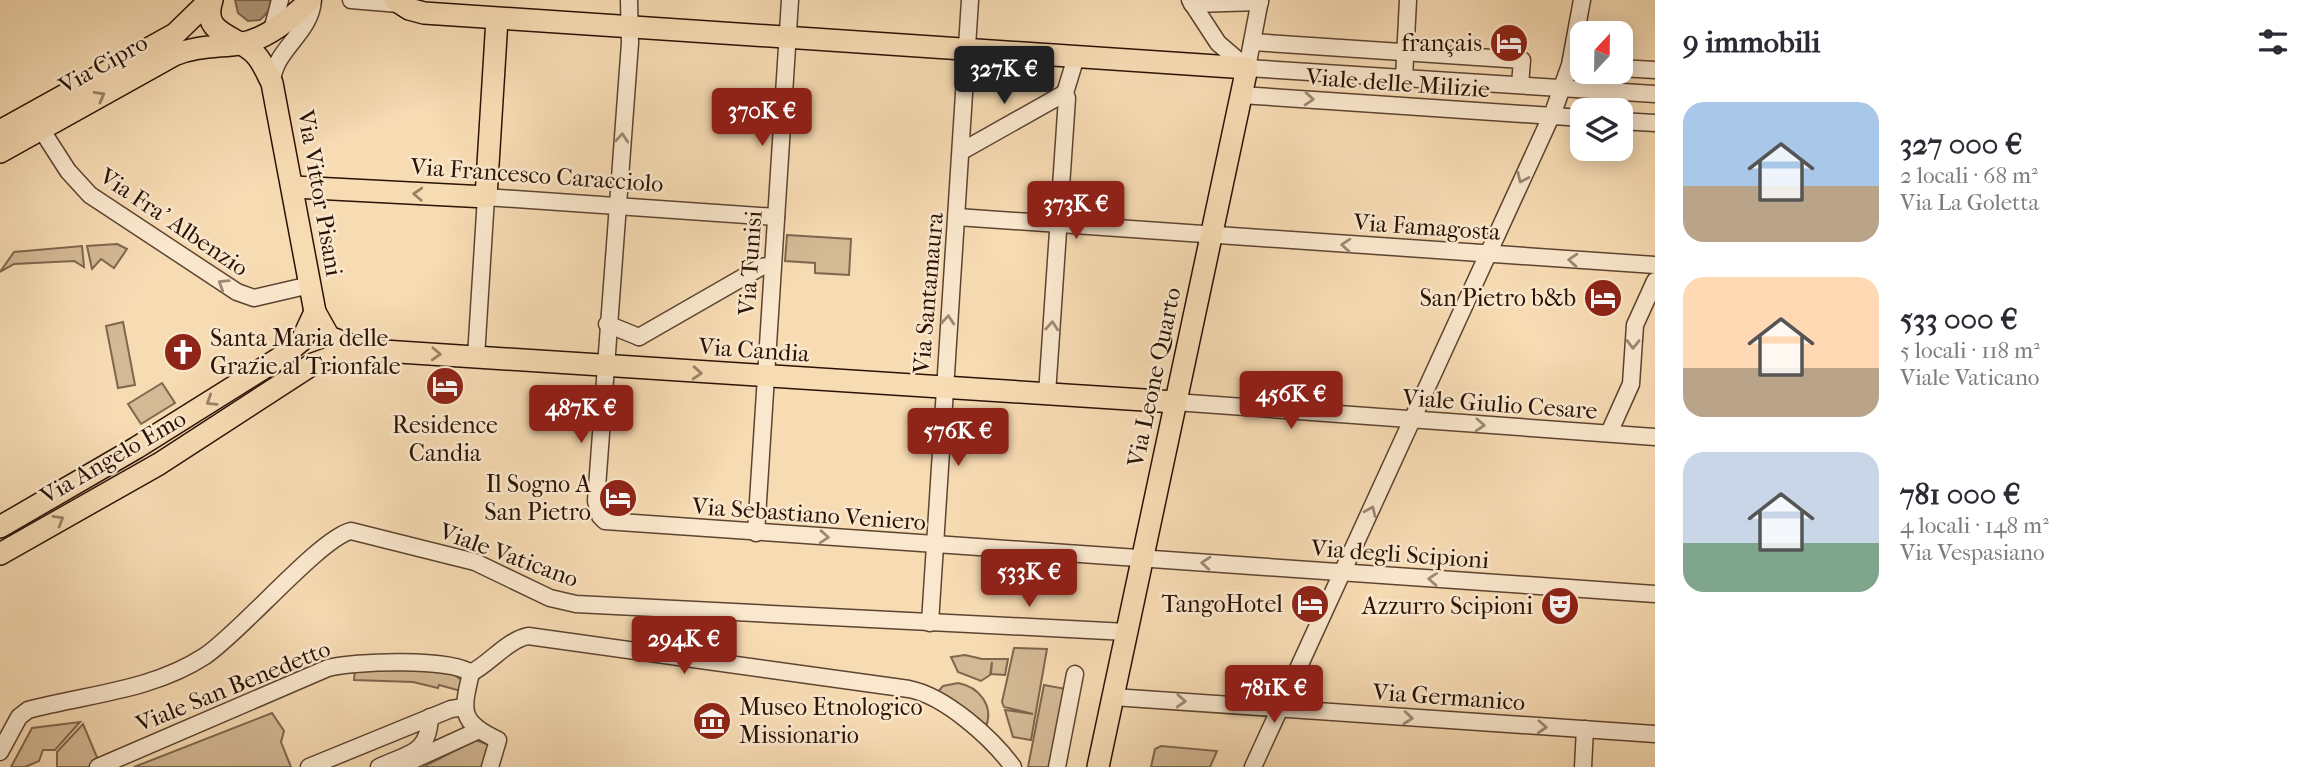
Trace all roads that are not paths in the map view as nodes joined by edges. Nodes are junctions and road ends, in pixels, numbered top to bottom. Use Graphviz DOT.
graph roads {
  1 [pos="211,0"];
  2 [pos="280,0"];
  3 [pos="311,0"];
  4 [pos="351,0"];
  5 [pos="629,0"];
  6 [pos="790,0"];
  7 [pos="970,0"];
  8 [pos="1408,0"];
  9 [pos="1582,0"];
  10 [pos="1260,1"];
  11 [pos="397,2"];
  12 [pos="1191,2"];
  13 [pos="497,19"];
  14 [pos="1580,21"];
  15 [pos="628,27"];
  16 [pos="272,30"];
  17 [pos="788,38"];
  18 [pos="1252,42"];
  19 [pos="240,44"];
  20 [pos="968,50"];
  21 [pos="1405,52"];
  22 [pos="1076,57"];
  23 [pos="1247,68"];
  24 [pos="1633,69"];
  25 [pos="1655,70"];
  26 [pos="1570,75"];
  27 [pos="1404,78"];
  28 [pos="272,83"];
  29 [pos="1520,85"];
  30 [pos="1562,88"];
  31 [pos="1065,93"];
  32 [pos="1241,94"];
  33 [pos="1655,94"];
  34 [pos="1551,116"];
  35 [pos="1570,117"];
  36 [pos="1633,122"];
  37 [pos="1655,123"];
  38 [pos="41,129"];
  39 [pos="0,131"];
  40 [pos="962,151"];
  41 [pos="0,152"];
  42 [pos="294,187"];
  43 [pos="486,197"];
  44 [pos="616,206"];
  45 [pos="776,217"];
  46 [pos="957,217"];
  47 [pos="1059,224"];
  48 [pos="1211,236"];
  49 [pos="1487,254"];
  50 [pos="1648,264"];
  51 [pos="772,265"];
  52 [pos="1655,281"];
  53 [pos="310,285"];
  54 [pos="316,312"];
  55 [pos="607,324"];
  56 [pos="639,337"];
  57 [pos="368,350"];
  58 [pos="331,357"];
  59 [pos="476,357"];
  60 [pos="604,366"];
  61 [pos="647,370"];
  62 [pos="765,377"];
  63 [pos="237,385"];
  64 [pos="943,388"];
  65 [pos="1047,394"];
  66 [pos="1175,402"];
  67 [pos="252,404"];
  68 [pos="1412,421"];
  69 [pos="1609,433"];
  70 [pos="1655,437"];
  71 [pos="1,524"];
  72 [pos="756,533"];
  73 [pos="935,545"];
  74 [pos="0,554"];
  75 [pos="1143,558"];
  76 [pos="1342,573"];
  77 [pos="1655,594"];
  78 [pos="930,623"];
  79 [pos="1127,632"];
  80 [pos="471,673"];
  81 [pos="1075,674"];
  82 [pos="1113,697"];
  83 [pos="464,707"];
  84 [pos="1281,707"];
  85 [pos="430,717"];
  86 [pos="1585,729"];
  87 [pos="477,731"];
  88 [pos="1655,734"];
  89 [pos="0,752"];
  90 [pos="98,767"];
  91 [pos="309,767"];
  92 [pos="379,767"];
  93 [pos="398,767"];
  94 [pos="490,767"];
  95 [pos="1013,767"];
  96 [pos="1057,767"];
  97 [pos="1098,767"];
  98 [pos="1253,767"];
  99 [pos="1583,767"];
  1 -- 19 [label="main road"];
  1 -- 39 [label="main road, Via Cipro"];
  2 -- 16 [label="street"];
  3 -- 16 [label="main road, Via Cipro"];
  3 -- 28 [label="street"];
  4 -- 11 [label="street"];
  5 -- 15 [label="street"];
  6 -- 17 [label="street, Via Tunisi"];
  7 -- 20 [label="street, Via Santamaura"];
  8 -- 21 [label="street"];
  9 -- 14 [label="street"];
  10 -- 12 [label="street"];
  10 -- 18 [label="street"];
  11 -- 13 [label="main road"];
  12 -- 23 [label="street"];
  13 -- 15 [label="main road"];
  13 -- 43 [label="main road"];
  15 -- 17 [label="main road"];
  44 -- 15 [label="street, one-way"];
  16 -- 19 [label="main road, Via Cipro"];
  17 -- 20 [label="main road"];
  17 -- 45 [label="street, Via Tunisi"];
  18 -- 21 [label="street, Viale delle Milizie"];
  18 -- 23 [label="street"];
  19 -- 28 [label="main road"];
  38 -- 19 [label="main road, Via Cipro, one-way"];
  20 -- 22 [label="main road"];
  20 -- 40 [label="street, Via Santamaura"];
  21 -- 27 [label="street"];
  21 -- 29 [label="street, Viale delle Milizie"];
  22 -- 23 [label="main road"];
  22 -- 31 [label="street"];
  23 -- 27 [label="street, Viale delle Milizie"];
  23 -- 32 [label="main road, Via Leone Quarto"];
  24 -- 25 [label="street"];
  26 -- 30 [label="street"];
  27 -- 29 [label="street, Viale delle Milizie"];
  28 -- 42 [label="main road, Via Vittor Pisani"];
  29 -- 30 [label="street, Viale delle Milizie"];
  30 -- 33 [label="street, Viale delle Milizie"];
  30 -- 34 [label="street"];
  31 -- 40 [label="street"];
  31 -- 47 [label="street"];
  32 -- 34 [label="street, Viale delle Milizie, one-way"];
  32 -- 48 [label="main road, Via Leone Quarto"];
  34 -- 35 [label="street, Viale delle Milizie"];
  34 -- 49 [label="street, one-way"];
  36 -- 37 [label="street"];
  38 -- 41 [label="main road, Via Cipro"];
  53 -- 38 [label="street, Via Fra' Albenzio, one-way"];
  40 -- 46 [label="street, Via Santamaura"];
  43 -- 42 [label="main road, Via Francesco Caracciolo, one-way"];
  42 -- 53 [label="main road, Via Vittor Pisani"];
  43 -- 44 [label="street, Via Francesco Caracciolo"];
  43 -- 59 [label="street"];
  44 -- 45 [label="street, Via Francesco Caracciolo"];
  44 -- 55 [label="street"];
  45 -- 51 [label="street, Via Tunisi"];
  46 -- 47 [label="street, Via Famagosta"];
  64 -- 46 [label="street, Via Santamaura, one-way"];
  47 -- 48 [label="street, Via Famagosta"];
  65 -- 47 [label="street, one-way"];
  49 -- 48 [label="street, Via Famagosta, one-way"];
  48 -- 66 [label="main road, Via Leone Quarto"];
  50 -- 49 [label="street, Via Famagosta, one-way"];
  49 -- 68 [label="street"];
  51 -- 56 [label="street"];
  51 -- 62 [label="street, Via Tunisi"];
  52 -- 69 [label="street, one-way"];
  53 -- 54 [label="main road, Via Vittor Pisani"];
  54 -- 57 [label="main road"];
  54 -- 63 [label="main road, Via Angelo Emo"];
  55 -- 56 [label="street"];
  55 -- 60 [label="street"];
  56 -- 61 [label="street"];
  57 -- 58 [label="main road, Via Candia"];
  57 -- 59 [label="main road, Via Candia, one-way"];
  58 -- 67 [label="main road, Via Angelo Emo"];
  59 -- 60 [label="main road, Via Candia"];
  60 -- 61 [label="main road, Via Candia"];
  60 -- 72 [label="street, Via Sebastiano Veniero"];
  61 -- 62 [label="main road, Via Candia, one-way"];
  62 -- 64 [label="main road, Via Candia"];
  62 -- 72 [label="street, Via Tunisi"];
  63 -- 67 [label="street"];
  63 -- 71 [label="main road, Via Angelo Emo, one-way"];
  64 -- 65 [label="main road, Via Candia"];
  64 -- 73 [label="street, Via Santamaura"];
  65 -- 66 [label="main road, Via Candia"];
  66 -- 68 [label="street, Viale Giulio Cesare"];
  66 -- 75 [label="main road, Via Leone Quarto"];
  74 -- 67 [label="main road, Via Angelo Emo, one-way"];
  68 -- 69 [label="street, Viale Giulio Cesare, one-way"];
  76 -- 68 [label="street, one-way"];
  69 -- 70 [label="street, Viale Giulio Cesare"];
  72 -- 73 [label="street, Via Sebastiano Veniero, one-way"];
  73 -- 75 [label="street, Via Sebastiano Veniero"];
  73 -- 78 [label="street, Via Santamaura"];
  76 -- 75 [label="street, Via degli Scipioni, one-way"];
  75 -- 79 [label="main road, Via Leone Quarto"];
  77 -- 76 [label="street, Via degli Scipioni, one-way"];
  76 -- 84 [label="street"];
  78 -- 79 [label="street, Viale Vaticano"];
  78 -- 89 [label="street, Viale Vaticano"];
  79 -- 82 [label="main road, Via Leone Quarto"];
  80 -- 83 [label="street"];
  80 -- 90 [label="street, Viale San Benedetto"];
  80 -- 95 [label="street"];
  81 -- 96 [label="street"];
  82 -- 84 [label="street, Via Germanico, one-way"];
  82 -- 97 [label="main road, Via Leone Quarto"];
  83 -- 85 [label="street"];
  83 -- 87 [label="street"];
  84 -- 86 [label="street, Via Germanico, one-way"];
  84 -- 98 [label="street"];
  85 -- 91 [label="street"];
  85 -- 92 [label="street"];
  86 -- 88 [label="street, Via Germanico"];
  86 -- 99 [label="street"];
  87 -- 93 [label="street"];
  87 -- 94 [label="street"];
}
